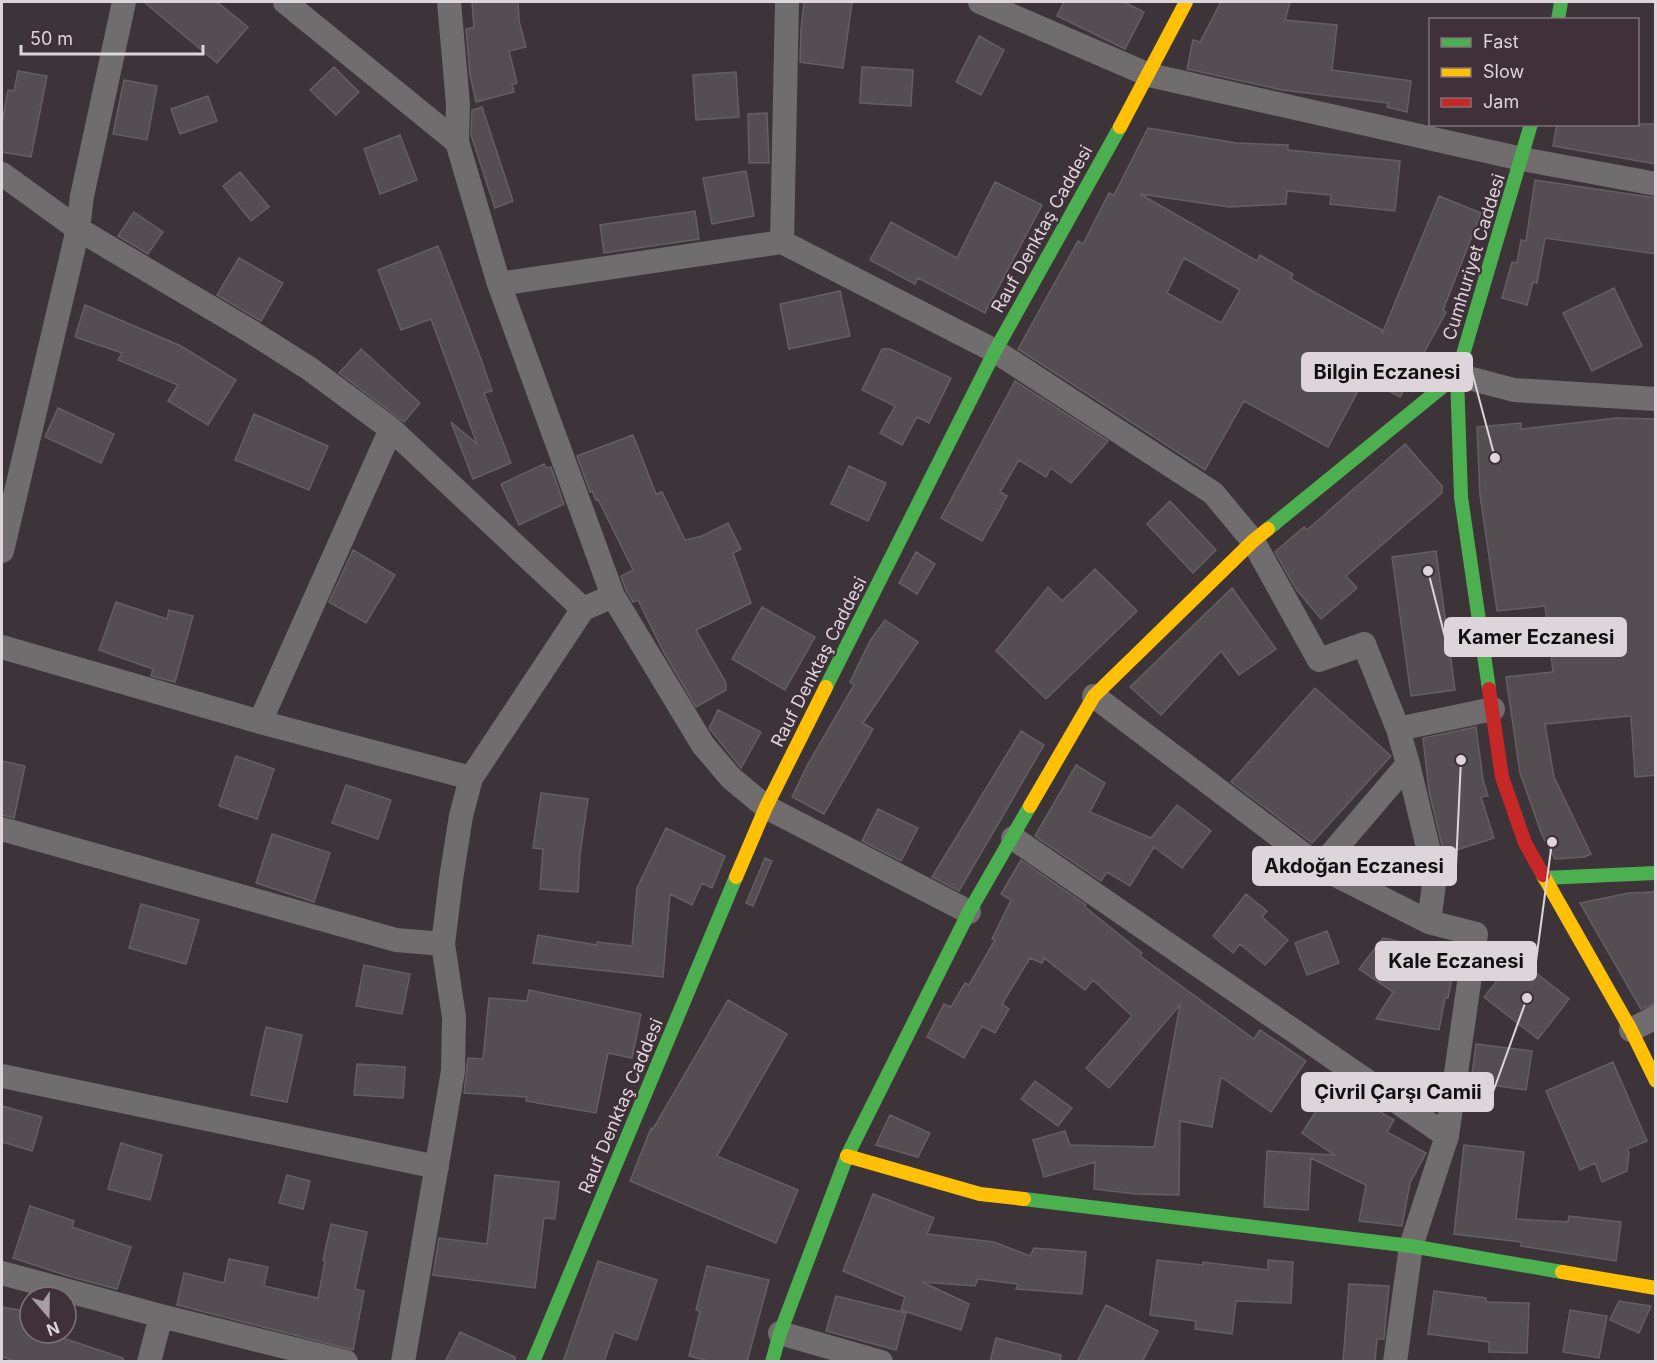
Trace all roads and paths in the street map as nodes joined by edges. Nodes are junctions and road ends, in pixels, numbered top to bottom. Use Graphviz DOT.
graph roads {
  1 [pos="124,2"];
  2 [pos="285,2"];
  3 [pos="449,2"];
  4 [pos="787,2"];
  5 [pos="980,2"];
  6 [pos="1186,2"];
  7 [pos="1561,2"];
  8 [pos="1558,18"];
  9 [pos="1149,75"];
  10 [pos="1530,126"];
  11 [pos="457,142"];
  12 [pos="1522,159"];
  13 [pos="2,174"];
  14 [pos="1656,184"];
  15 [pos="78,229"];
  16 [pos="782,242"];
  17 [pos="499,284"];
  18 [pos="995,351"];
  19 [pos="1457,375"];
  20 [pos="1656,399"];
  21 [pos="391,429"];
  22 [pos="1253,541"];
  23 [pos="2,552"];
  24 [pos="613,596"];
  25 [pos="583,609"];
  26 [pos="2,647"];
  27 [pos="1094,696"];
  28 [pos="1493,709"];
  29 [pos="260,723"];
  30 [pos="1398,729"];
  31 [pos="1408,764"];
  32 [pos="471,778"];
  33 [pos="766,807"];
  34 [pos="2,829"];
  35 [pos="1013,838"];
  36 [pos="1320,867"];
  37 [pos="1656,873"];
  38 [pos="1544,878"];
  39 [pos="969,912"];
  40 [pos="1429,922"];
  41 [pos="443,944"];
  42 [pos="1656,1017"];
  43 [pos="1631,1030"];
  44 [pos="2,1076"];
  45 [pos="1656,1080"];
  46 [pos="1446,1136"];
  47 [pos="847,1156"];
  48 [pos="437,1167"];
  49 [pos="1411,1246"];
  50 [pos="2,1273"];
  51 [pos="1656,1288"];
  52 [pos="161,1316"];
  53 [pos="780,1333"];
  54 [pos="344,1361"];
  55 [pos="149,1362"];
  56 [pos="403,1362"];
  57 [pos="533,1362"];
  58 [pos="772,1362"];
  59 [pos="881,1362"];
  60 [pos="1395,1362"];
  1 -- 15 [label="street"];
  2 -- 11 [label="street"];
  3 -- 11 [label="street"];
  4 -- 16 [label="street"];
  5 -- 9 [label="street"];
  6 -- 9 [label="street, Rauf Denktaş Caddesi"];
  7 -- 8 [label="street"];
  9 -- 12 [label="street"];
  9 -- 18 [label="street, Rauf Denktaş Caddesi"];
  10 -- 12 [label="street, Cumhuriyet Caddesi"];
  11 -- 17 [label="street"];
  12 -- 14 [label="street"];
  12 -- 19 [label="street, Cumhuriyet Caddesi"];
  13 -- 15 [label="street"];
  15 -- 21 [label="street"];
  15 -- 23 [label="street"];
  16 -- 17 [label="street"];
  16 -- 18 [label="street"];
  17 -- 24 [label="street"];
  18 -- 22 [label="street"];
  18 -- 33 [label="street, Rauf Denktaş Caddesi"];
  19 -- 20 [label="street"];
  19 -- 22 [label="street"];
  19 -- 28 [label="street, Cumhuriyet Caddesi"];
  21 -- 25 [label="street"];
  21 -- 29 [label="street"];
  22 -- 27 [label="street"];
  22 -- 30 [label="street"];
  24 -- 25 [label="street"];
  24 -- 33 [label="street"];
  25 -- 32 [label="street"];
  26 -- 29 [label="street"];
  27 -- 35 [label="street"];
  27 -- 36 [label="street"];
  28 -- 30 [label="street"];
  28 -- 38 [label="street, Cumhuriyet Caddesi"];
  29 -- 32 [label="street"];
  30 -- 31 [label="street"];
  31 -- 36 [label="street"];
  31 -- 40 [label="street"];
  32 -- 41 [label="street"];
  33 -- 39 [label="street"];
  33 -- 57 [label="street, Rauf Denktaş Caddesi"];
  34 -- 41 [label="street"];
  35 -- 39 [label="street"];
  35 -- 46 [label="street"];
  36 -- 40 [label="street"];
  37 -- 38 [label="street"];
  38 -- 43 [label="street, Cumhuriyet Caddesi"];
  39 -- 47 [label="street"];
  40 -- 46 [label="street"];
  41 -- 48 [label="street"];
  42 -- 43 [label="street"];
  43 -- 45 [label="street, Cumhuriyet Caddesi"];
  44 -- 48 [label="street"];
  46 -- 49 [label="street"];
  47 -- 49 [label="street"];
  47 -- 53 [label="street"];
  48 -- 56 [label="street"];
  49 -- 51 [label="street"];
  49 -- 60 [label="street"];
  50 -- 52 [label="street"];
  52 -- 54 [label="street"];
  52 -- 55 [label="street"];
  53 -- 58 [label="street"];
  53 -- 59 [label="street"];
}
